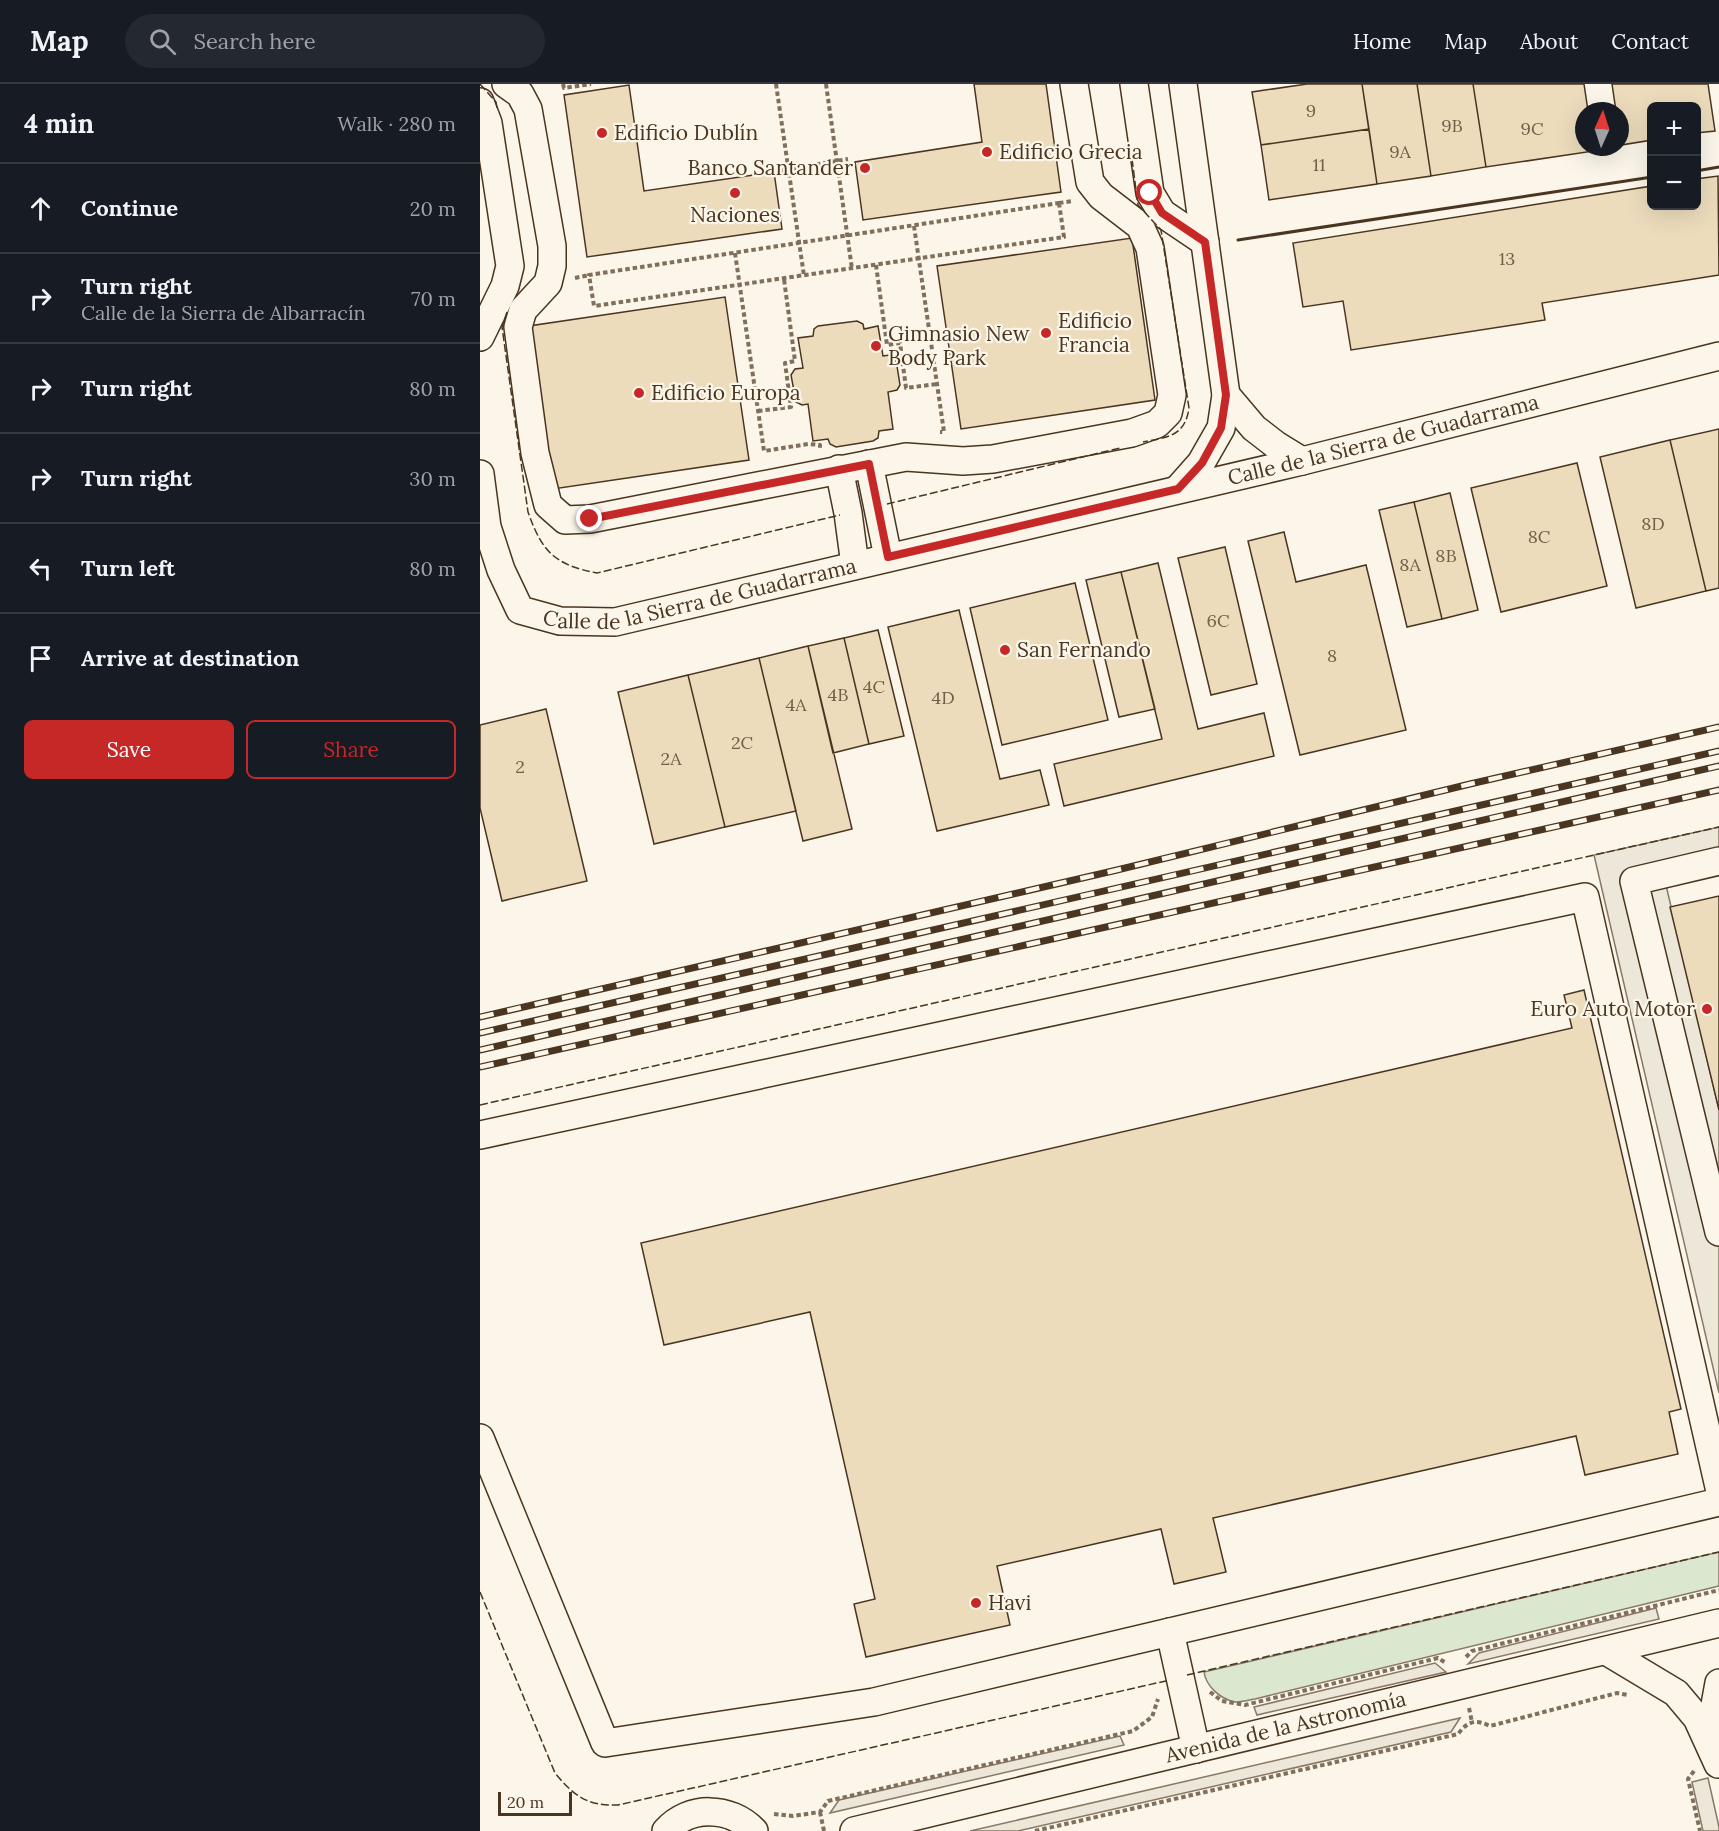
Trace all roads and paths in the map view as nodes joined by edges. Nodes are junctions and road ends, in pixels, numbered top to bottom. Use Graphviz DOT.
graph roads {
  1 [pos="506,84"];
  2 [pos="563,84"];
  3 [pos="591,84"];
  4 [pos="776,84"];
  5 [pos="825,84"];
  6 [pos="1074,84"];
  7 [pos="1183,84"];
  8 [pos="1131,93"];
  9 [pos="480,102"];
  10 [pos="848,159"];
  11 [pos="836,161"];
  12 [pos="788,169"];
  13 [pos="779,171"];
  14 [pos="914,226"];
  15 [pos="847,236"];
  16 [pos="1205,242"];
  17 [pos="799,243"];
  18 [pos="735,253"];
  19 [pos="919,259"];
  20 [pos="876,265"];
  21 [pos="852,269"];
  22 [pos="804,276"];
  23 [pos="784,279"];
  24 [pos="740,285"];
  25 [pos="480,338"];
  26 [pos="1719,356"];
  27 [pos="937,384"];
  28 [pos="1226,395"];
  29 [pos="758,411"];
  30 [pos="944,432"];
  31 [pos="764,451"];
  32 [pos="1302,460"];
  33 [pos="869,464"];
  34 [pos="839,469"];
  35 [pos="480,474"];
  36 [pos="1178,489"];
  37 [pos="888,557"];
  38 [pos="855,565"];
  39 [pos="1719,861"];
  40 [pos="480,1135"];
  41 [pos="1719,1232"];
  42 [pos="480,1438"];
  43 [pos="1719,1487"];
  44 [pos="1719,1502"];
  45 [pos="1719,1590"];
  46 [pos="1719,1623"];
  47 [pos="1170,1632"];
  48 [pos="1606,1651"];
  49 [pos="1465,1659"];
  50 [pos="1456,1663"];
  51 [pos="1719,1683"];
  52 [pos="1206,1687"];
  53 [pos="1159,1691"];
  54 [pos="1634,1696"];
  55 [pos="1196,1749"];
  56 [pos="1711,1766"];
  57 [pos="666,1831"];
  58 [pos="754,1831"];
  59 [pos="824,1831"];
  60 [pos="854,1831"];
  61 [pos="1035,1831"];
  62 [pos="1700,1831"];
  1 -- 34 [label="street"];
  2 -- 3 [label="path"];
  4 -- 12 [label="path"];
  5 -- 11 [label="path"];
  6 -- 33 [label="street"];
  7 -- 16 [label="street"];
  8 -- 16 [label="street"];
  9 -- 25 [label="street"];
  10 -- 11 [label="path"];
  11 -- 12 [label="path"];
  11 -- 15 [label="path"];
  12 -- 13 [label="path"];
  12 -- 17 [label="path"];
  14 -- 15 [label="path"];
  14 -- 19 [label="path"];
  14 -- 19 [label="path"];
  15 -- 17 [label="path"];
  15 -- 21 [label="path"];
  16 -- 28 [label="street"];
  17 -- 18 [label="path"];
  17 -- 22 [label="path"];
  18 -- 24 [label="path"];
  18 -- 24 [label="path"];
  19 -- 20 [label="path"];
  19 -- 27 [label="path"];
  20 -- 21 [label="path"];
  20 -- 27 [label="path"];
  21 -- 22 [label="path"];
  22 -- 23 [label="path"];
  23 -- 24 [label="path"];
  23 -- 29 [label="path"];
  24 -- 29 [label="path"];
  26 -- 32 [label="street, Calle de la Sierra de Guadarrama"];
  27 -- 30 [label="path"];
  28 -- 32 [label="street"];
  28 -- 36 [label="street"];
  29 -- 31 [label="path"];
  32 -- 36 [label="street, Calle de la Sierra de Guadarrama"];
  33 -- 34 [label="street"];
  33 -- 37 [label="street"];
  34 -- 38 [label="street"];
  35 -- 38 [label="street, Calle de la Sierra de Guadarrama"];
  36 -- 37 [label="street, Calle de la Sierra de Guadarrama"];
  37 -- 38 [label="street, Calle de la Sierra de Guadarrama"];
  39 -- 41 [label="street"];
  40 -- 43 [label="street"];
  42 -- 47 [label="street"];
  44 -- 47 [label="street"];
  45 -- 49 [label="path"];
  46 -- 48 [label="street, Avenida de la Astronomía"];
  47 -- 55 [label="street"];
  48 -- 55 [label="street, Avenida de la Astronomía"];
  48 -- 56 [label="street"];
  50 -- 52 [label="path"];
  51 -- 56 [label="street"];
  53 -- 59 [label="path"];
  54 -- 61 [label="path"];
  55 -- 60 [label="street, Avenida de la Astronomía"];
  56 -- 62 [label="path"];
  57 -- 58 [label="street"];
}
